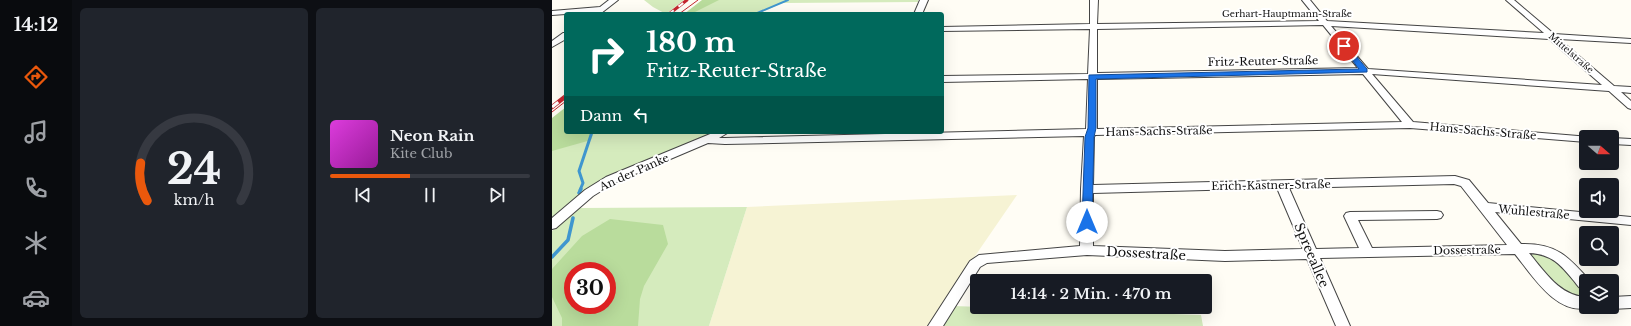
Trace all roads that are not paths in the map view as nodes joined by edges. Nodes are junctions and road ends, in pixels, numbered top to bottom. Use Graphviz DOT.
graph roads {
  1 [pos="614,0"];
  2 [pos="924,0"];
  3 [pos="1094,0"];
  4 [pos="1306,0"];
  5 [pos="1510,0"];
  6 [pos="598,12"];
  7 [pos="919,12"];
  8 [pos="552,13"];
  9 [pos="564,13"];
  10 [pos="1326,23"];
  11 [pos="1094,26"];
  12 [pos="944,29"];
  13 [pos="564,36"];
  14 [pos="1552,36"];
  15 [pos="1631,41"];
  16 [pos="552,45"];
  17 [pos="1365,71"];
  18 [pos="1092,76"];
  19 [pos="944,79"];
  20 [pos="1611,88"];
  21 [pos="1631,90"];
  22 [pos="1631,106"];
  23 [pos="1410,125"];
  24 [pos="1090,132"];
  25 [pos="719,134"];
  26 [pos="1579,138"];
  27 [pos="708,139"];
  28 [pos="1619,141"];
  29 [pos="1631,142"];
  30 [pos="1282,185"];
  31 [pos="1087,189"];
  32 [pos="1485,207"];
  33 [pos="1437,215"];
  34 [pos="1631,221"];
  35 [pos="552,226"];
  36 [pos="1518,249"];
  37 [pos="1087,250"];
  38 [pos="1368,252"];
  39 [pos="1311,254"];
  40 [pos="1579,278"];
  41 [pos="1631,302"];
  42 [pos="1619,303"];
  43 [pos="1579,304"];
  44 [pos="935,326"];
  45 [pos="1343,326"];
  1 -- 6 [label="street"];
  2 -- 7 [label="street"];
  3 -- 11 [label="street"];
  4 -- 10 [label="street"];
  5 -- 14 [label="street, Mittelstraße"];
  8 -- 9 [label="street"];
  10 -- 11 [label="street, Gerhart-Hauptmann-Straße"];
  10 -- 14 [label="street, Gerhart-Hauptmann-Straße"];
  10 -- 17 [label="street"];
  11 -- 12 [label="street, Gerhart-Hauptmann-Straße"];
  11 -- 18 [label="street"];
  13 -- 16 [label="street"];
  14 -- 15 [label="street, Gerhart-Hauptmann-Straße"];
  14 -- 20 [label="street, Mittelstraße"];
  17 -- 18 [label="street, Fritz-Reuter-Straße"];
  17 -- 20 [label="street, Fritz-Reuter-Straße"];
  17 -- 23 [label="street"];
  18 -- 19 [label="street, Fritz-Reuter-Straße"];
  18 -- 24 [label="street"];
  20 -- 21 [label="street, Fritz-Reuter-Straße"];
  20 -- 22 [label="street, Mittelstraße"];
  23 -- 24 [label="street, Hans-Sachs-Straße"];
  23 -- 26 [label="street, Hans-Sachs-Straße"];
  24 -- 27 [label="street, Hans-Sachs-Straße"];
  24 -- 31 [label="street"];
  25 -- 27 [label="street, An der Panke"];
  27 -- 35 [label="street, An der Panke"];
  28 -- 29 [label="street"];
  30 -- 31 [label="street, Erich-Kästner-Straße"];
  30 -- 32 [label="street, Erich-Kästner-Straße"];
  30 -- 39 [label="street, Spreeallee"];
  31 -- 37 [label="street"];
  32 -- 34 [label="street, Wuhlestraße"];
  32 -- 36 [label="street"];
  33 -- 38 [label="street"];
  36 -- 38 [label="street, Dossestraße"];
  36 -- 40 [label="street, Dossestraße"];
  36 -- 43 [label="street"];
  37 -- 39 [label="street, Dossestraße"];
  37 -- 44 [label="street, Dossestraße"];
  38 -- 39 [label="street, Dossestraße"];
  39 -- 45 [label="street, Spreeallee"];
  41 -- 42 [label="street"];
}
